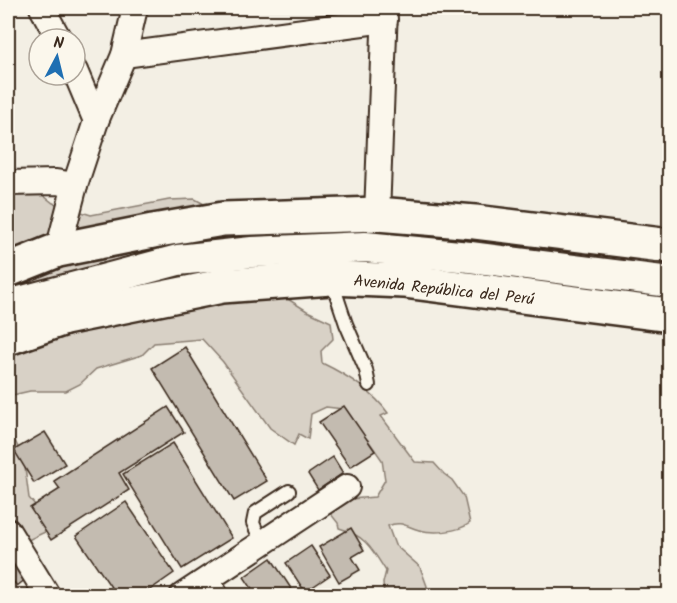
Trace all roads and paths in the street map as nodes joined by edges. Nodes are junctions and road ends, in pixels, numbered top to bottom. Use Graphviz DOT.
graph roads {
  1 [pos="42,8"];
  2 [pos="135,8"];
  3 [pos="385,14"];
  4 [pos="52,27"];
  5 [pos="124,56"];
  6 [pos="82,87"];
  7 [pos="96,121"];
  8 [pos="8,183"];
  9 [pos="75,185"];
  10 [pos="377,214"];
  11 [pos="669,246"];
  12 [pos="58,250"];
  13 [pos="8,270"];
  14 [pos="331,278"];
  15 [pos="669,282"];
  16 [pos="8,305"];
  17 [pos="669,315"];
  18 [pos="8,338"];
  19 [pos="369,386"];
  20 [pos="347,488"];
  21 [pos="289,491"];
  22 [pos="8,531"];
  23 [pos="262,543"];
  24 [pos="218,586"];
  25 [pos="48,596"];
  26 [pos="183,596"];
  1 -- 4 [label="street"];
  2 -- 5 [label="street"];
  3 -- 5 [label="street"];
  3 -- 10 [label="street"];
  5 -- 7 [label="street"];
  6 -- 7 [label="street"];
  7 -- 9 [label="street"];
  8 -- 9 [label="street"];
  9 -- 12 [label="street"];
  10 -- 11 [label="highway"];
  10 -- 12 [label="highway"];
  12 -- 13 [label="highway"];
  14 -- 17 [label="highway, Avenida República del Perú"];
  14 -- 18 [label="highway, Avenida República del Perú"];
  14 -- 19 [label="lane"];
  15 -- 16 [label="street"];
  20 -- 23 [label="street"];
  21 -- 23 [label="lane"];
  22 -- 25 [label="street"];
  23 -- 24 [label="street"];
  24 -- 26 [label="street"];
}
